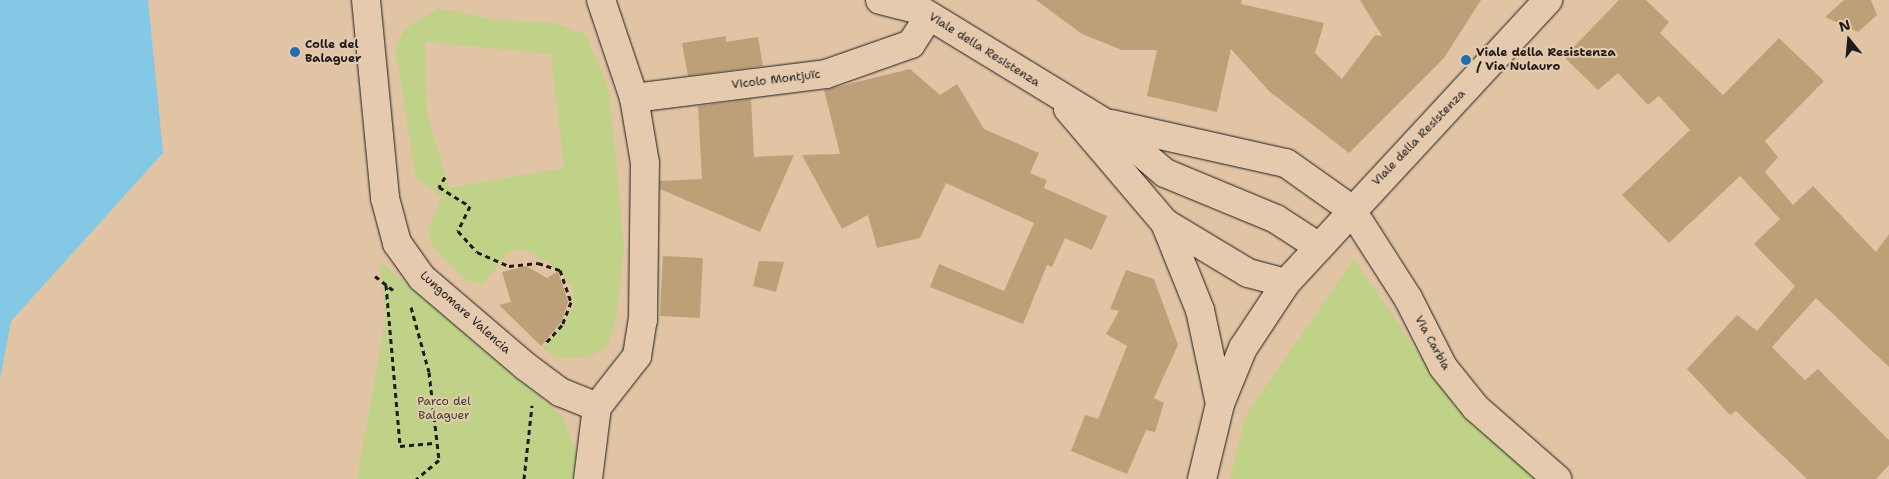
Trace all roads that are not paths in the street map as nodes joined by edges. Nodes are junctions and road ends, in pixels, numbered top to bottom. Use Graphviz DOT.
graph roads {
  1 [pos="366,0"];
  2 [pos="601,0"];
  3 [pos="880,0"];
  4 [pos="1548,0"];
  5 [pos="929,16"];
  6 [pos="1058,96"];
  7 [pos="634,98"];
  8 [pos="1107,124"];
  9 [pos="1351,209"];
  10 [pos="1165,223"];
  11 [pos="1319,247"];
  12 [pos="1286,284"];
  13 [pos="1220,404"];
  14 [pos="597,407"];
  15 [pos="588,479"];
  16 [pos="1202,479"];
  17 [pos="1557,479"];
  1 -- 14 [label="street, Lungomare Valencia"];
  2 -- 7 [label="street"];
  3 -- 5 [label="street, Viale della Resistenza"];
  4 -- 9 [label="street, Viale della Resistenza"];
  5 -- 6 [label="street, Viale della Resistenza"];
  5 -- 7 [label="street, Vicolo Montjuïc"];
  6 -- 8 [label="street, Viale della Resistenza"];
  6 -- 10 [label="street, Viale della Resistenza"];
  7 -- 14 [label="street"];
  8 -- 9 [label="street, Viale della Resistenza"];
  8 -- 11 [label="street, Viale della Resistenza"];
  9 -- 11 [label="street, Viale della Resistenza"];
  9 -- 17 [label="street, Via Carbia"];
  10 -- 12 [label="street, Viale della Resistenza"];
  10 -- 13 [label="street, Viale della Resistenza"];
  11 -- 12 [label="street, Viale della Resistenza"];
  12 -- 13 [label="street, Viale della Resistenza"];
  13 -- 16 [label="street"];
  14 -- 15 [label="street"];
}
